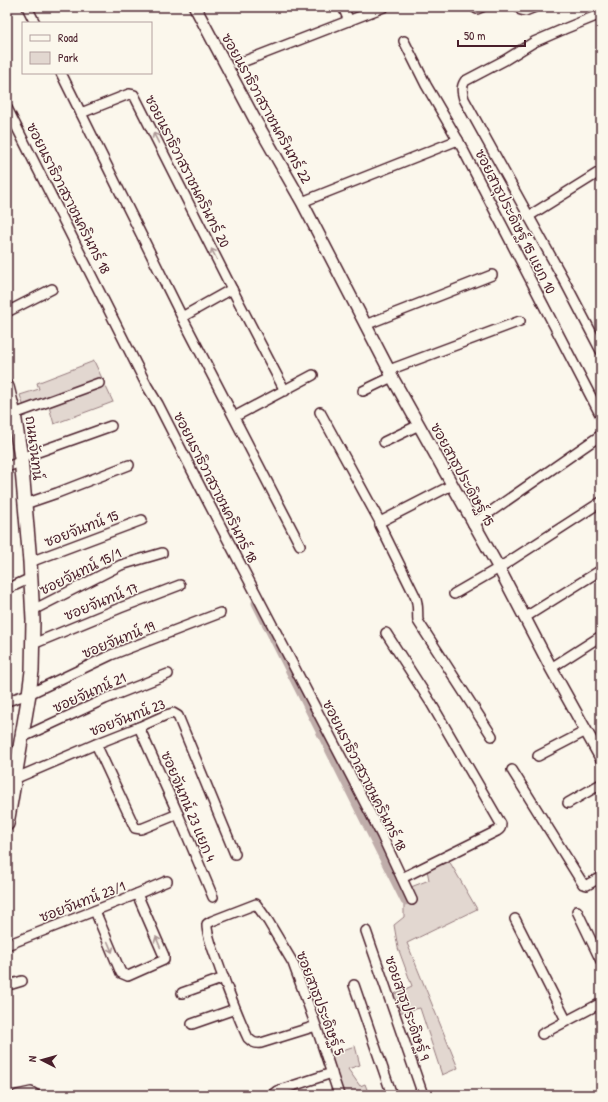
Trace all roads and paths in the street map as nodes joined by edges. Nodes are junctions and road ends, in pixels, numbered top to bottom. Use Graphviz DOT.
graph roads {
  1 [pos="27,7"];
  2 [pos="195,7"];
  3 [pos="343,7"];
  4 [pos="384,7"];
  5 [pos="474,7"];
  6 [pos="482,7"];
  7 [pos="520,7"];
  8 [pos="535,7"];
  9 [pos="601,14"];
  10 [pos="349,21"];
  11 [pos="34,22"];
  12 [pos="404,41"];
  13 [pos="237,64"];
  14 [pos="62,74"];
  15 [pos="7,108"];
  16 [pos="81,113"];
  17 [pos="458,140"];
  18 [pos="601,171"];
  19 [pos="302,202"];
  20 [pos="529,216"];
  21 [pos="492,275"];
  22 [pos="52,289"];
  23 [pos="232,289"];
  24 [pos="7,312"];
  25 [pos="182,317"];
  26 [pos="520,321"];
  27 [pos="365,324"];
  28 [pos="601,350"];
  29 [pos="390,373"];
  30 [pos="313,375"];
  31 [pos="99,383"];
  32 [pos="7,387"];
  33 [pos="285,391"];
  34 [pos="363,391"];
  35 [pos="320,412"];
  36 [pos="601,416"];
  37 [pos="11,417"];
  38 [pos="234,417"];
  39 [pos="419,425"];
  40 [pos="111,426"];
  41 [pos="601,434"];
  42 [pos="384,442"];
  43 [pos="22,460"];
  44 [pos="129,465"];
  45 [pos="7,467"];
  46 [pos="452,485"];
  47 [pos="601,502"];
  48 [pos="25,504"];
  49 [pos="142,520"];
  50 [pos="380,522"];
  51 [pos="473,524"];
  52 [pos="300,545"];
  53 [pos="162,553"];
  54 [pos="30,562"];
  55 [pos="499,568"];
  56 [pos="601,570"];
  57 [pos="31,578"];
  58 [pos="180,585"];
  59 [pos="7,589"];
  60 [pos="454,594"];
  61 [pos="33,610"];
  62 [pos="220,613"];
  63 [pos="524,618"];
  64 [pos="386,634"];
  65 [pos="601,636"];
  66 [pos="33,644"];
  67 [pos="551,668"];
  68 [pos="168,674"];
  69 [pos="29,694"];
  70 [pos="7,701"];
  71 [pos="139,727"];
  72 [pos="586,731"];
  73 [pos="492,736"];
  74 [pos="21,738"];
  75 [pos="96,744"];
  76 [pos="538,756"];
  77 [pos="601,758"];
  78 [pos="512,770"];
  79 [pos="14,779"];
  80 [pos="601,784"];
  81 [pos="9,798"];
  82 [pos="568,803"];
  83 [pos="178,814"];
  84 [pos="7,824"];
  85 [pos="235,854"];
  86 [pos="601,877"];
  87 [pos="402,878"];
  88 [pos="167,881"];
  89 [pos="137,894"];
  90 [pos="213,897"];
  91 [pos="412,900"];
  92 [pos="95,911"];
  93 [pos="577,911"];
  94 [pos="515,919"];
  95 [pos="366,931"];
  96 [pos="7,945"];
  97 [pos="601,961"];
  98 [pos="224,978"];
  99 [pos="7,980"];
  100 [pos="22,981"];
  101 [pos="354,985"];
  102 [pos="182,993"];
  103 [pos="601,1003"];
  104 [pos="235,1009"];
  105 [pos="566,1020"];
  106 [pos="192,1024"];
  107 [pos="316,1026"];
  108 [pos="542,1034"];
  109 [pos="332,1073"];
  110 [pos="17,1095"];
  111 [pos="36,1095"];
  112 [pos="272,1095"];
  113 [pos="339,1095"];
  114 [pos="392,1095"];
  115 [pos="423,1095"];
  1 -- 11 [label="street"];
  2 -- 19 [label="street, ซอยนราธิวาสราชนครินทร์ 22"];
  3 -- 10 [label="street"];
  4 -- 10 [label="street"];
  5 -- 6 [label="street"];
  7 -- 8 [label="street"];
  9 -- 20 [label="street"];
  10 -- 13 [label="street"];
  12 -- 17 [label="street, ซอยสาธุประดิษฐ์ 15 แยก 10"];
  14 -- 16 [label="street"];
  15 -- 87 [label="street, ซอยนราธิวาสราชนครินทร์ 18"];
  23 -- 16 [label="street, ซอยนราธิวาสราชนครินทร์ 20, one-way"];
  16 -- 25 [label="street"];
  17 -- 19 [label="street"];
  17 -- 36 [label="street, ซอยสาธุประดิษฐ์ 15 แยก 10"];
  18 -- 20 [label="street"];
  19 -- 27 [label="street, ซอยสาธุประดิษฐ์ 15"];
  20 -- 28 [label="street"];
  21 -- 27 [label="street"];
  22 -- 24 [label="street"];
  23 -- 25 [label="street"];
  23 -- 33 [label="street, ซอยนราธิวาสราชนครินทร์ 20"];
  25 -- 38 [label="street"];
  26 -- 29 [label="street"];
  27 -- 29 [label="street, ซอยสาธุประดิษฐ์ 15"];
  29 -- 34 [label="street"];
  29 -- 39 [label="street, ซอยสาธุประดิษฐ์ 15"];
  30 -- 33 [label="street"];
  31 -- 37 [label="street"];
  32 -- 37 [label="main road, ถนนจันทน์"];
  33 -- 38 [label="street"];
  35 -- 50 [label="street"];
  37 -- 43 [label="main road, ถนนจันทน์"];
  38 -- 52 [label="street"];
  39 -- 42 [label="street"];
  39 -- 46 [label="street, ซอยสาธุประดิษฐ์ 15"];
  40 -- 43 [label="street"];
  41 -- 51 [label="street"];
  43 -- 45 [label="street"];
  43 -- 48 [label="main road, ถนนจันทน์"];
  44 -- 48 [label="street"];
  46 -- 50 [label="street"];
  46 -- 51 [label="street, ซอยสาธุประดิษฐ์ 15"];
  47 -- 55 [label="street"];
  48 -- 54 [label="main road, ถนนจันทน์"];
  49 -- 54 [label="street, ซอยจันทน์ 15"];
  50 -- 73 [label="street"];
  51 -- 55 [label="street, ซอยสาธุประดิษฐ์ 15"];
  53 -- 61 [label="street, ซอยจันทน์ 15/1"];
  54 -- 57 [label="main road, ถนนจันทน์"];
  55 -- 60 [label="street"];
  55 -- 63 [label="street, ซอยสาธุประดิษฐ์ 15"];
  56 -- 63 [label="street"];
  57 -- 59 [label="street"];
  57 -- 61 [label="main road, ถนนจันทน์"];
  58 -- 66 [label="street, ซอยจันทน์ 17"];
  61 -- 66 [label="main road, ถนนจันทน์"];
  62 -- 69 [label="street, ซอยจันทน์ 19"];
  63 -- 67 [label="street, ซอยสาธุประดิษฐ์ 15"];
  64 -- 87 [label="street"];
  65 -- 67 [label="street"];
  66 -- 69 [label="main road, ถนนจันทน์"];
  67 -- 72 [label="street, ซอยสาธุประดิษฐ์ 15"];
  68 -- 74 [label="street, ซอยจันทน์ 21"];
  69 -- 70 [label="street, ซอยจันทน์ 19"];
  69 -- 74 [label="main road, ถนนจันทน์"];
  71 -- 75 [label="street, ซอยจันทน์ 23"];
  71 -- 83 [label="street, ซอยจันทน์ 23 แยก 4"];
  71 -- 85 [label="street, ซอยจันทน์ 23"];
  72 -- 76 [label="street"];
  72 -- 77 [label="street, ซอยสาธุประดิษฐ์ 15"];
  74 -- 79 [label="main road, ถนนจันทน์"];
  75 -- 79 [label="street, ซอยจันทน์ 23"];
  75 -- 83 [label="street"];
  78 -- 86 [label="street"];
  79 -- 81 [label="main road, ถนนจันทน์"];
  80 -- 82 [label="street"];
  81 -- 84 [label="main road, ถนนจันทน์"];
  83 -- 90 [label="street, ซอยจันทน์ 23 แยก 4"];
  87 -- 91 [label="street, ซอยนราธิวาสราชนครินทร์ 18"];
  88 -- 89 [label="street, ซอยจันทน์ 23/1"];
  89 -- 92 [label="street, ซอยจันทน์ 23/1"];
  92 -- 89 [label="street, one-way"];
  92 -- 96 [label="street, ซอยจันทน์ 23/1"];
  93 -- 97 [label="street"];
  94 -- 105 [label="street"];
  95 -- 115 [label="street, ซอยสาธุประดิษฐ์ 9"];
  98 -- 102 [label="street"];
  98 -- 104 [label="street"];
  98 -- 107 [label="street, ซอยสาธุประดิษฐ์ 5"];
  99 -- 100 [label="street"];
  101 -- 114 [label="street"];
  103 -- 105 [label="street"];
  104 -- 106 [label="street"];
  104 -- 107 [label="street"];
  105 -- 108 [label="street"];
  107 -- 109 [label="street, ซอยสาธุประดิษฐ์ 5"];
  109 -- 112 [label="street"];
  109 -- 113 [label="street, ซอยสาธุประดิษฐ์ 5"];
  110 -- 111 [label="street"];
}
